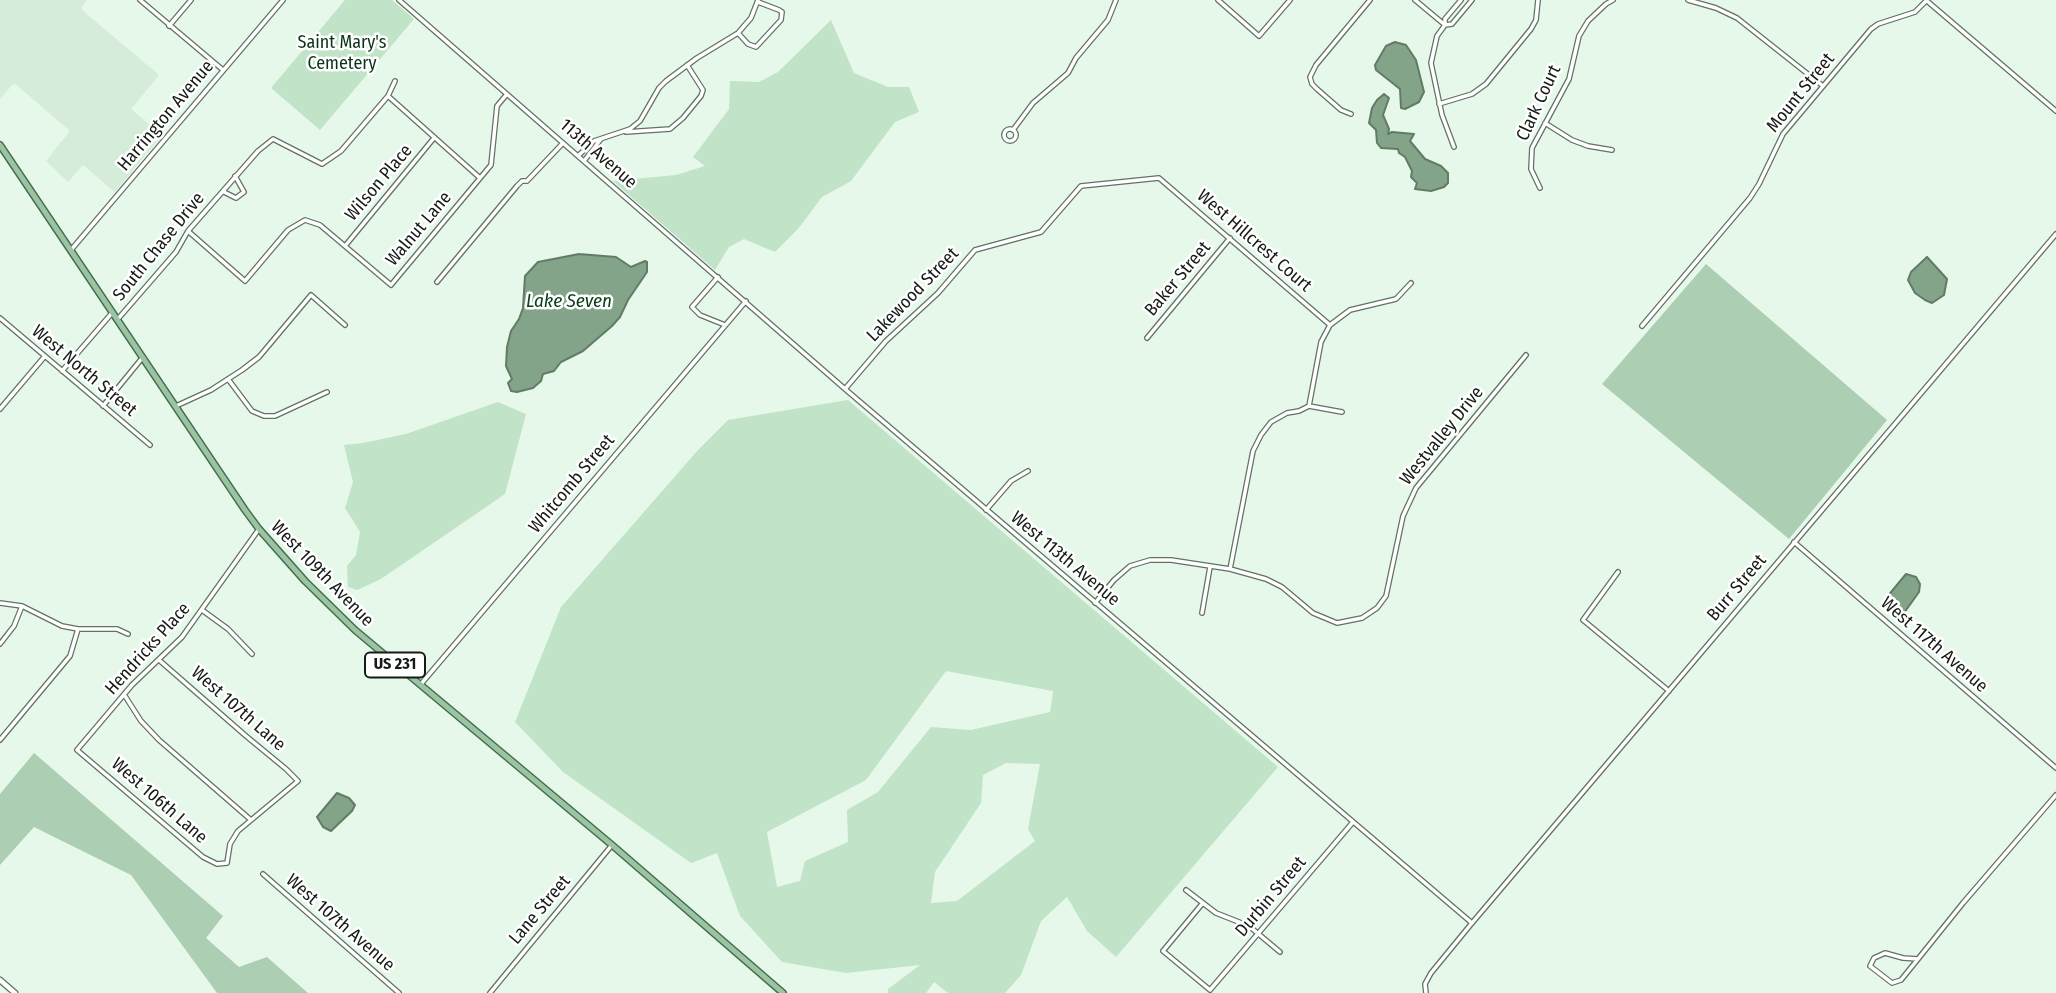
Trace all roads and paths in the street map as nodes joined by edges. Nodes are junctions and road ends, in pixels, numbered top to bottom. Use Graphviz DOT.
graph roads {
  1 [pos="139,0"];
  2 [pos="191,0"];
  3 [pos="283,0"];
  4 [pos="399,0"];
  5 [pos="1116,0"];
  6 [pos="1218,0"];
  7 [pos="1290,0"];
  8 [pos="1370,0"];
  9 [pos="1415,0"];
  10 [pos="1461,0"];
  11 [pos="1472,0"];
  12 [pos="1538,0"];
  13 [pos="1613,0"];
  14 [pos="1688,0"];
  15 [pos="1926,0"];
  16 [pos="758,1"];
  17 [pos="1445,25"];
  18 [pos="169,26"];
  19 [pos="738,33"];
  20 [pos="687,65"];
  21 [pos="223,70"];
  22 [pos="395,81"];
  23 [pos="1823,86"];
  24 [pos="507,94"];
  25 [pos="388,96"];
  26 [pos="1439,104"];
  27 [pos="2056,111"];
  28 [pos="1351,114"];
  29 [pos="640,121"];
  30 [pos="1545,124"];
  31 [pos="1013,130"];
  32 [pos="651,131"];
  33 [pos="619,133"];
  34 [pos="602,137"];
  35 [pos="434,138"];
  36 [pos="563,143"];
  37 [pos="0,145"];
  38 [pos="1454,147"];
  39 [pos="1612,150"];
  40 [pos="578,156"];
  41 [pos="584,161"];
  42 [pos="235,176"];
  43 [pos="480,178"];
  44 [pos="1159,178"];
  45 [pos="1540,188"];
  46 [pos="223,191"];
  47 [pos="643,211"];
  48 [pos="188,230"];
  49 [pos="2056,234"];
  50 [pos="1230,238"];
  51 [pos="345,246"];
  52 [pos="71,250"];
  53 [pos="718,277"];
  54 [pos="438,282"];
  55 [pos="1411,282"];
  56 [pos="746,301"];
  57 [pos="112,313"];
  58 [pos="0,318"];
  59 [pos="117,320"];
  60 [pos="725,324"];
  61 [pos="345,325"];
  62 [pos="1330,326"];
  63 [pos="1642,327"];
  64 [pos="1147,338"];
  65 [pos="1526,355"];
  66 [pos="45,356"];
  67 [pos="143,357"];
  68 [pos="62,371"];
  69 [pos="229,379"];
  70 [pos="845,389"];
  71 [pos="327,392"];
  72 [pos="0,398"];
  73 [pos="5,403"];
  74 [pos="103,406"];
  75 [pos="176,406"];
  76 [pos="1309,406"];
  77 [pos="0,409"];
  78 [pos="1342,412"];
  79 [pos="150,444"];
  80 [pos="1028,471"];
  81 [pos="986,510"];
  82 [pos="259,530"];
  83 [pos="1794,542"];
  84 [pos="1210,567"];
  85 [pos="1230,569"];
  86 [pos="1618,572"];
  87 [pos="0,603"];
  88 [pos="1096,603"];
  89 [pos="22,606"];
  90 [pos="202,610"];
  91 [pos="1202,613"];
  92 [pos="78,628"];
  93 [pos="128,634"];
  94 [pos="0,644"];
  95 [pos="252,654"];
  96 [pos="159,660"];
  97 [pos="419,685"];
  98 [pos="1669,691"];
  99 [pos="125,696"];
  100 [pos="0,740"];
  101 [pos="77,750"];
  102 [pos="2056,768"];
  103 [pos="2056,795"];
  104 [pos="251,820"];
  105 [pos="1353,822"];
  106 [pos="612,845"];
  107 [pos="263,874"];
  108 [pos="1186,890"];
  109 [pos="1202,904"];
  110 [pos="1472,923"];
  111 [pos="1258,933"];
  112 [pos="1280,952"];
  113 [pos="1919,959"];
  114 [pos="0,980"];
  115 [pos="15,993"];
  116 [pos="399,993"];
  117 [pos="490,993"];
  118 [pos="783,993"];
  119 [pos="1426,993"];
  1 -- 18 [label="street"];
  2 -- 18 [label="street"];
  3 -- 21 [label="street, Harrington Avenue"];
  4 -- 24 [label="street, 113th Avenue"];
  5 -- 31 [label="street"];
  6 -- 7 [label="street"];
  8 -- 28 [label="street"];
  9 -- 17 [label="street"];
  10 -- 17 [label="street"];
  11 -- 17 [label="street"];
  12 -- 26 [label="street"];
  13 -- 30 [label="street, Clark Court"];
  14 -- 23 [label="street"];
  15 -- 23 [label="street, Mount Street"];
  15 -- 27 [label="street"];
  16 -- 19 [label="street"];
  16 -- 19 [label="street"];
  17 -- 26 [label="street"];
  18 -- 21 [label="street"];
  19 -- 20 [label="street"];
  20 -- 29 [label="street"];
  20 -- 32 [label="street"];
  21 -- 52 [label="street, Harrington Avenue"];
  22 -- 25 [label="street, South Chase Drive"];
  23 -- 63 [label="street, Mount Street"];
  24 -- 36 [label="street, 113th Avenue"];
  24 -- 43 [label="street, Walnut Lane"];
  25 -- 35 [label="street"];
  25 -- 42 [label="street, South Chase Drive"];
  26 -- 38 [label="street"];
  29 -- 32 [label="street"];
  29 -- 33 [label="street"];
  30 -- 39 [label="street"];
  30 -- 45 [label="street, Clark Court"];
  32 -- 33 [label="street"];
  33 -- 34 [label="street"];
  34 -- 40 [label="street"];
  34 -- 41 [label="street"];
  35 -- 43 [label="street"];
  35 -- 51 [label="street, Wilson Place"];
  36 -- 40 [label="street, 113th Avenue"];
  36 -- 54 [label="street"];
  37 -- 52 [label="main road, West 109th Avenue / US 231"];
  40 -- 41 [label="street, 113th Avenue"];
  41 -- 47 [label="street, 113th Avenue"];
  42 -- 46 [label="street, South Chase Drive"];
  42 -- 46 [label="street, South Chase Drive"];
  43 -- 51 [label="street, Walnut Lane"];
  44 -- 50 [label="street, West Hillcrest Court"];
  44 -- 70 [label="street, Lakewood Street"];
  46 -- 48 [label="street, South Chase Drive"];
  47 -- 53 [label="street, West 113th Avenue"];
  48 -- 51 [label="street, Walnut Lane"];
  48 -- 59 [label="street, South Chase Drive"];
  49 -- 83 [label="street, Burr Street"];
  50 -- 62 [label="street, West Hillcrest Court"];
  50 -- 64 [label="street, Baker Street"];
  52 -- 57 [label="main road, West 109th Avenue / US 231"];
  53 -- 56 [label="street, West 113th Avenue"];
  53 -- 60 [label="street"];
  55 -- 62 [label="street"];
  56 -- 60 [label="street, Whitcomb Street"];
  56 -- 70 [label="street, West 113th Avenue"];
  57 -- 59 [label="main road, West 109th Avenue / US 231"];
  57 -- 68 [label="street"];
  58 -- 66 [label="street, West North Street"];
  59 -- 67 [label="main road, West 109th Avenue / US 231"];
  60 -- 97 [label="street, Whitcomb Street"];
  61 -- 69 [label="street"];
  62 -- 76 [label="street"];
  65 -- 85 [label="street, Westvalley Drive"];
  66 -- 68 [label="street, West North Street"];
  66 -- 73 [label="street"];
  67 -- 74 [label="street"];
  67 -- 75 [label="main road, West 109th Avenue / US 231"];
  68 -- 74 [label="street, West North Street"];
  69 -- 71 [label="street"];
  69 -- 75 [label="street"];
  70 -- 81 [label="street, West 113th Avenue"];
  72 -- 73 [label="street"];
  73 -- 77 [label="street"];
  74 -- 79 [label="street, West North Street"];
  75 -- 82 [label="main road, West 109th Avenue / US 231"];
  76 -- 78 [label="street"];
  76 -- 85 [label="street"];
  80 -- 81 [label="street"];
  81 -- 88 [label="street, West 113th Avenue"];
  82 -- 90 [label="street, Hendricks Place"];
  82 -- 97 [label="main road, West 109th Avenue / US 231"];
  83 -- 98 [label="street, Burr Street"];
  83 -- 102 [label="street, West 117th Avenue"];
  84 -- 85 [label="street, Westvalley Drive"];
  84 -- 88 [label="street, Westvalley Drive"];
  84 -- 91 [label="street"];
  86 -- 98 [label="street"];
  87 -- 89 [label="street"];
  88 -- 105 [label="street, West 113th Avenue"];
  89 -- 92 [label="street"];
  89 -- 94 [label="street"];
  90 -- 95 [label="street"];
  90 -- 96 [label="street, Hendricks Place"];
  92 -- 93 [label="street"];
  92 -- 100 [label="street"];
  96 -- 99 [label="street, Hendricks Place"];
  96 -- 104 [label="street, West 107th Lane"];
  97 -- 106 [label="main road, West 109th Avenue / US 231"];
  98 -- 110 [label="street, Burr Street"];
  99 -- 101 [label="street, Hendricks Place"];
  99 -- 104 [label="street"];
  101 -- 104 [label="street, West 106th Lane"];
  103 -- 113 [label="street"];
  105 -- 110 [label="street, West 113th Avenue"];
  105 -- 111 [label="street, Durbin Street"];
  106 -- 117 [label="street, Lane Street"];
  106 -- 118 [label="main road, West 109th Avenue / US 231"];
  107 -- 116 [label="street, West 107th Avenue"];
  108 -- 109 [label="street"];
  109 -- 111 [label="street"];
  109 -- 111 [label="street, Durbin Street"];
  110 -- 119 [label="street, Burr Street"];
  111 -- 112 [label="street"];
  113 -- 113 [label="street"];
  114 -- 115 [label="street"];
}
